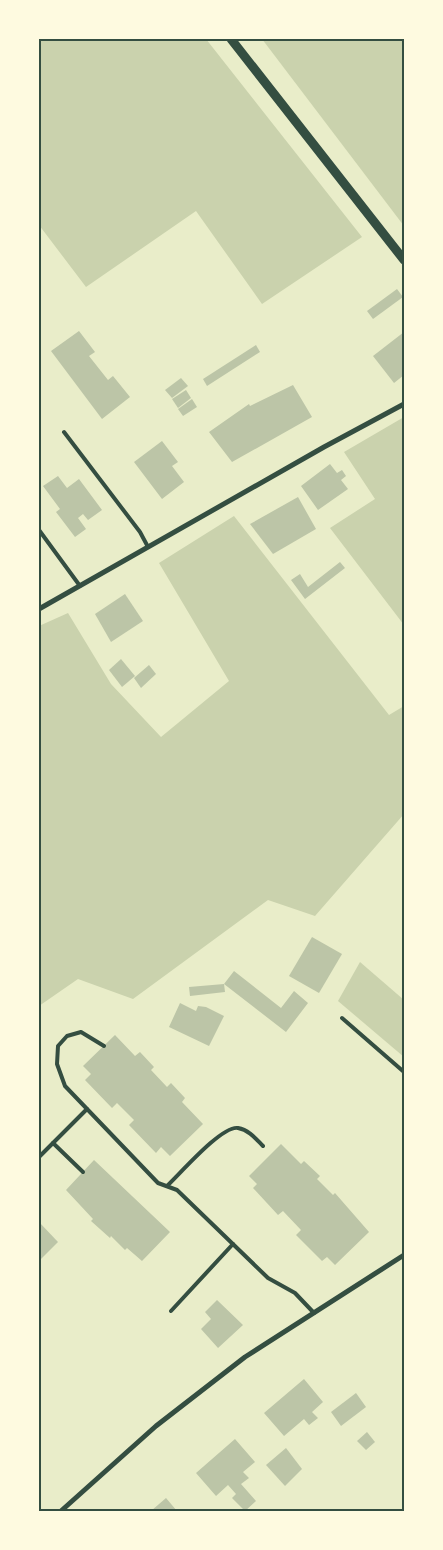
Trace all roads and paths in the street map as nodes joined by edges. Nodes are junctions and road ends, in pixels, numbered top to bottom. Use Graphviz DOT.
graph roads {
  1 [pos="231,39"];
  2 [pos="404,260"];
  3 [pos="404,404"];
  4 [pos="64,432"];
  5 [pos="39,530"];
  6 [pos="148,547"];
  7 [pos="80,586"];
  8 [pos="39,609"];
  9 [pos="342,1018"];
  10 [pos="104,1046"];
  11 [pos="404,1072"];
  12 [pos="87,1109"];
  13 [pos="53,1143"];
  14 [pos="263,1146"];
  15 [pos="39,1157"];
  16 [pos="83,1172"];
  17 [pos="167,1186"];
  18 [pos="233,1244"];
  19 [pos="404,1255"];
  20 [pos="171,1310"];
  21 [pos="314,1313"];
  22 [pos="61,1511"];
  1 -- 2 [label="street"];
  3 -- 6 [label="street"];
  4 -- 6 [label="lane"];
  5 -- 7 [label="lane"];
  6 -- 7 [label="street"];
  7 -- 8 [label="street"];
  9 -- 11 [label="lane"];
  10 -- 12 [label="lane"];
  12 -- 13 [label="lane"];
  12 -- 17 [label="lane"];
  13 -- 15 [label="lane"];
  13 -- 16 [label="lane"];
  14 -- 17 [label="lane"];
  17 -- 18 [label="lane"];
  18 -- 20 [label="lane"];
  18 -- 21 [label="lane"];
  19 -- 21 [label="street"];
  21 -- 22 [label="street"];
}
